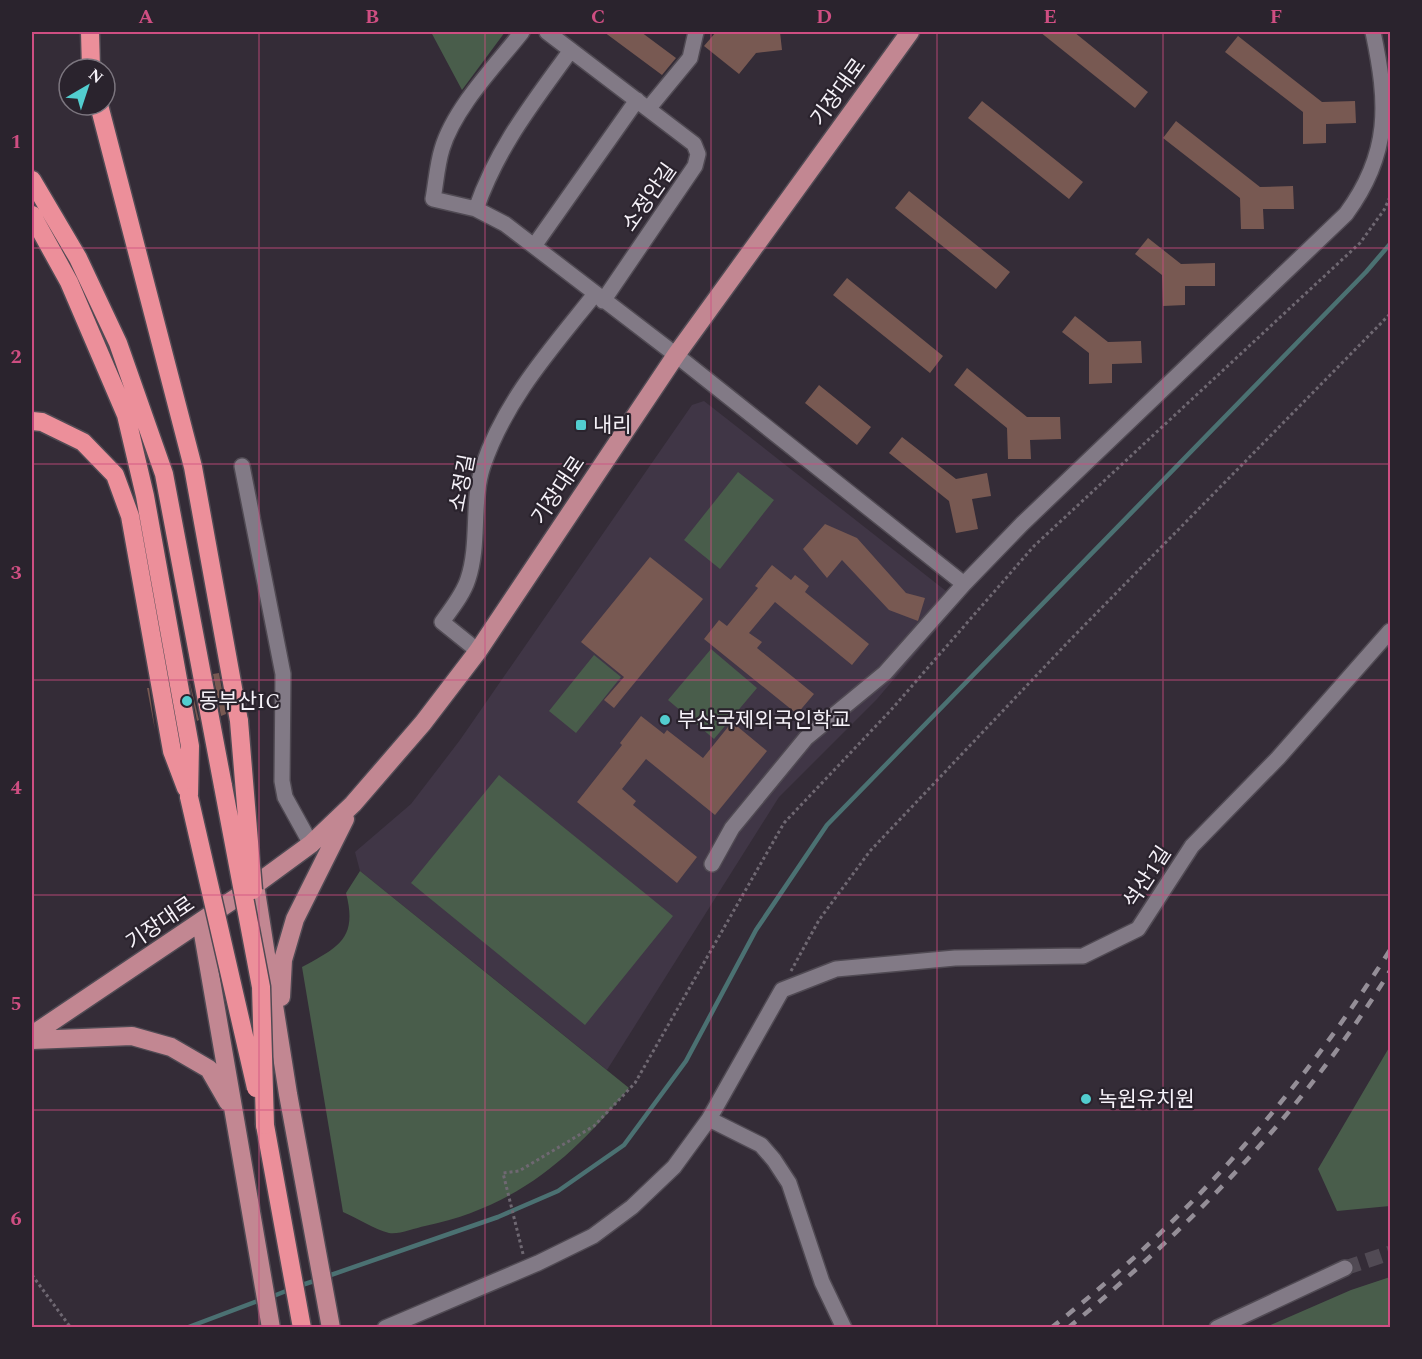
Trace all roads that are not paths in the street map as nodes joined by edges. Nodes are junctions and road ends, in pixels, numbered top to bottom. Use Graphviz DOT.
graph roads {
  1 [pos="90,32"];
  2 [pos="522,32"];
  3 [pos="547,32"];
  4 [pos="696,32"];
  5 [pos="910,32"];
  6 [pos="1372,32"];
  7 [pos="572,50"];
  8 [pos="91,57"];
  9 [pos="643,104"];
  10 [pos="102,117"];
  11 [pos="1387,128"];
  12 [pos="32,180"];
  13 [pos="477,209"];
  14 [pos="32,215"];
  15 [pos="534,246"];
  16 [pos="599,298"];
  17 [pos="676,355"];
  18 [pos="32,421"];
  19 [pos="242,466"];
  20 [pos="964,584"];
  21 [pos="1390,631"];
  22 [pos="478,651"];
  23 [pos="189,797"];
  24 [pos="353,804"];
  25 [pos="311,844"];
  26 [pos="712,864"];
  27 [pos="255,885"];
  28 [pos="201,922"];
  29 [pos="261,987"];
  30 [pos="32,1035"];
  31 [pos="32,1040"];
  32 [pos="288,1094"];
  33 [pos="236,1114"];
  34 [pos="709,1119"];
  35 [pos="265,1125"];
  36 [pos="1345,1268"];
  37 [pos="271,1328"];
  38 [pos="302,1328"];
  39 [pos="332,1328"];
  40 [pos="385,1328"];
  41 [pos="844,1328"];
  42 [pos="1217,1328"];
  1 -- 8 [label="highway"];
  2 -- 13 [label="street"];
  3 -- 7 [label="street, 소정안길"];
  4 -- 9 [label="street"];
  5 -- 17 [label="main road, 기장대로"];
  6 -- 11 [label="street"];
  7 -- 9 [label="street, 소정안길"];
  7 -- 13 [label="street"];
  9 -- 15 [label="street"];
  9 -- 16 [label="street, 소정안길"];
  10 -- 29 [label="highway, bridge"];
  11 -- 20 [label="street"];
  12 -- 29 [label="highway, bridge"];
  13 -- 15 [label="street"];
  14 -- 23 [label="highway"];
  15 -- 16 [label="street"];
  16 -- 17 [label="street"];
  16 -- 22 [label="street, 소정길"];
  17 -- 20 [label="street"];
  17 -- 22 [label="main road, 기장대로"];
  18 -- 23 [label="highway"];
  19 -- 25 [label="street"];
  20 -- 26 [label="street"];
  21 -- 34 [label="street, 석산1길"];
  22 -- 24 [label="main road, 기장대로"];
  23 -- 35 [label="highway, bridge"];
  24 -- 25 [label="main road, 기장대로"];
  24 -- 32 [label="main road"];
  25 -- 27 [label="main road, 기장대로"];
  27 -- 28 [label="main road, 기장대로"];
  27 -- 32 [label="main road"];
  28 -- 30 [label="main road, 기장대로"];
  28 -- 33 [label="main road"];
  29 -- 35 [label="highway, bridge"];
  31 -- 33 [label="main road"];
  32 -- 39 [label="main road"];
  33 -- 37 [label="main road"];
  34 -- 40 [label="street"];
  34 -- 41 [label="street"];
  35 -- 38 [label="highway"];
  36 -- 42 [label="street"];
}
